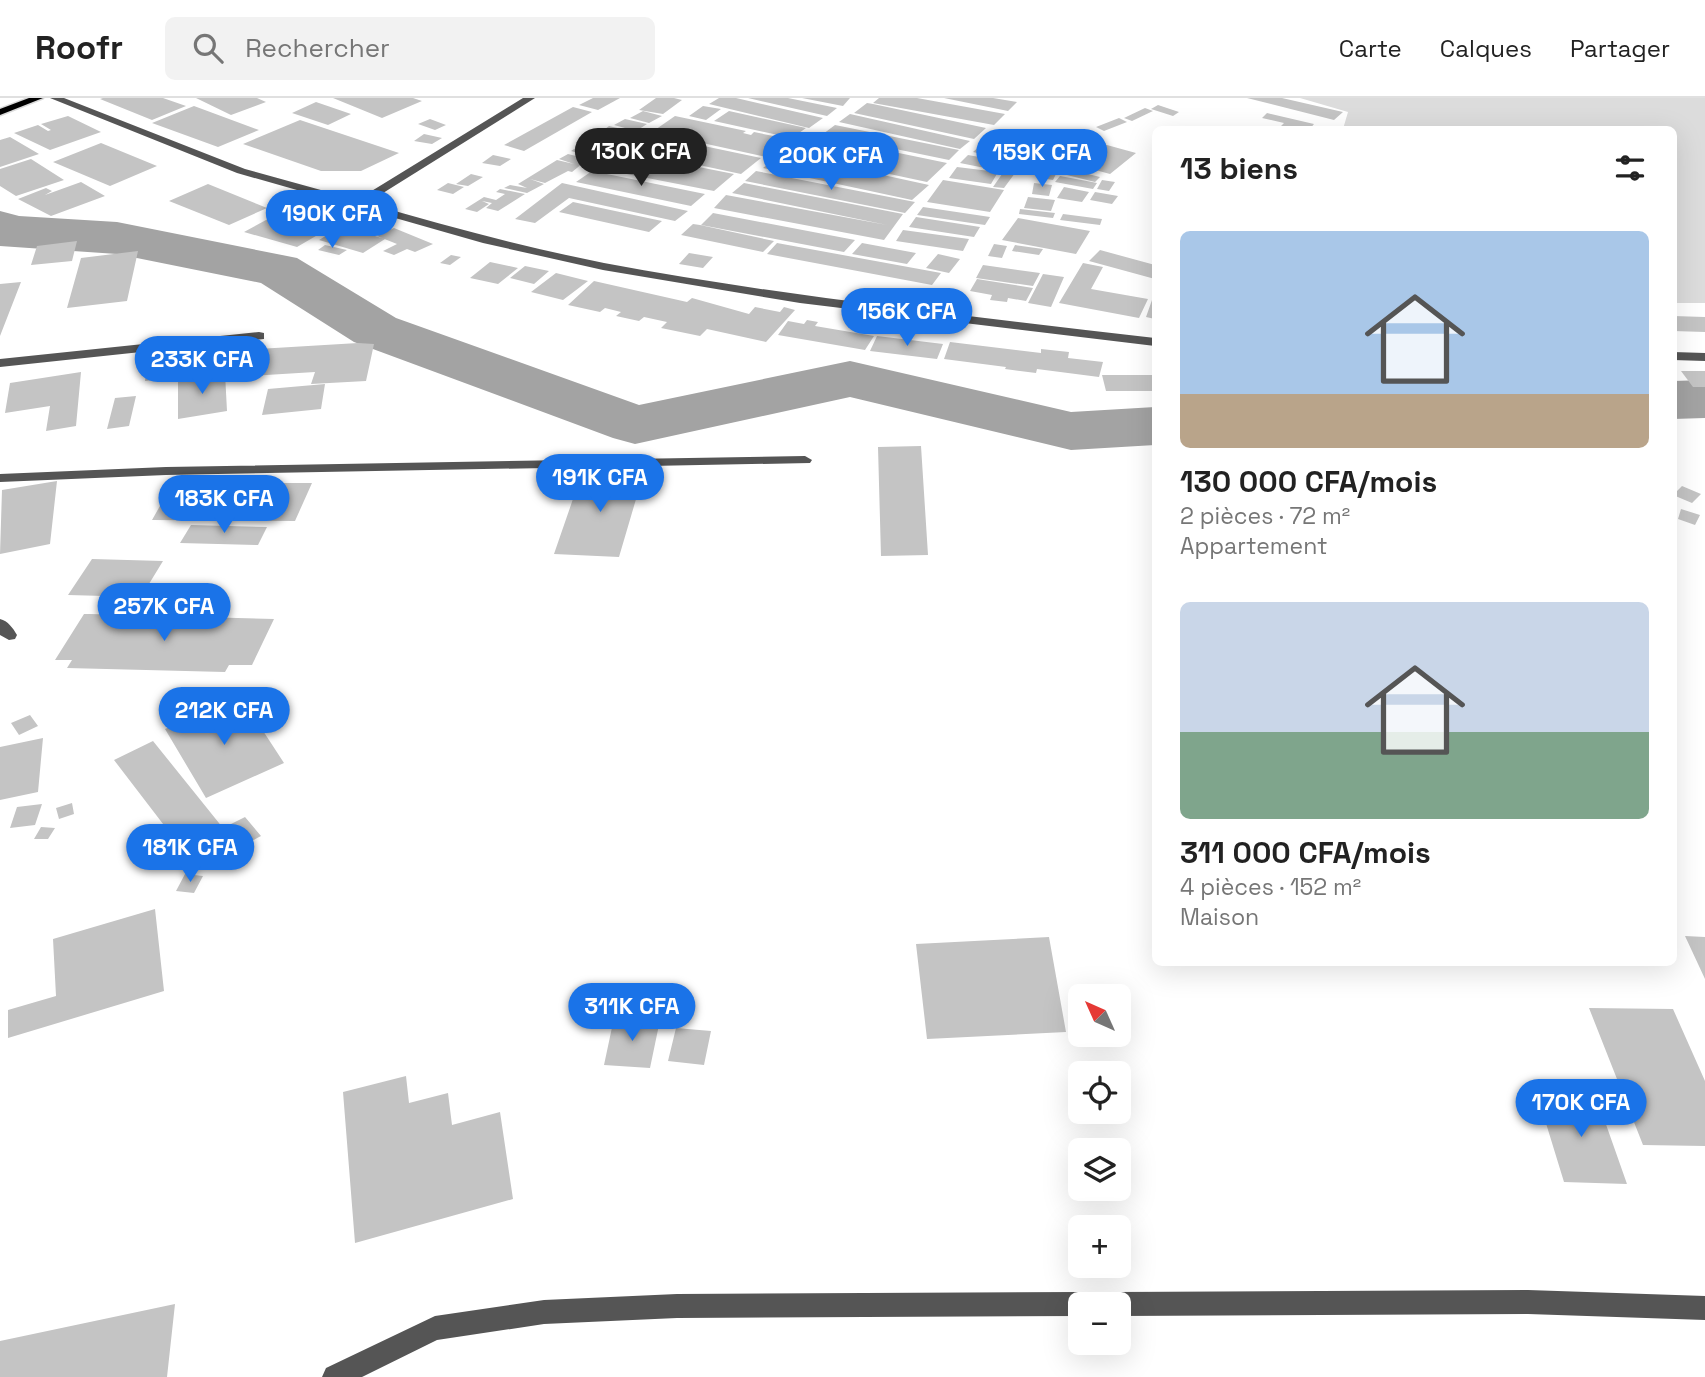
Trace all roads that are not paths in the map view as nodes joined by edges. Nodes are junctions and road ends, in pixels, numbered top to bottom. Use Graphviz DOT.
graph roads {
  1 [pos="38,98"];
  2 [pos="55,98"];
  3 [pos="530,98"];
  4 [pos="0,112"];
  5 [pos="357,205"];
  6 [pos="259,336"];
  7 [pos="1152,342"];
  8 [pos="1677,356"];
  9 [pos="1705,357"];
  10 [pos="0,363"];
  11 [pos="805,460"];
  12 [pos="0,478"];
  13 [pos="1068,1304"];
  14 [pos="1131,1304"];
  15 [pos="1705,1308"];
  16 [pos="335,1377"];
  1 -- 4 [label="main road"];
  2 -- 5 [label="street"];
  3 -- 5 [label="street"];
  5 -- 7 [label="street"];
  6 -- 10 [label="street"];
  8 -- 9 [label="street"];
  11 -- 12 [label="street"];
  13 -- 16 [label="street"];
  14 -- 15 [label="street"];
}
